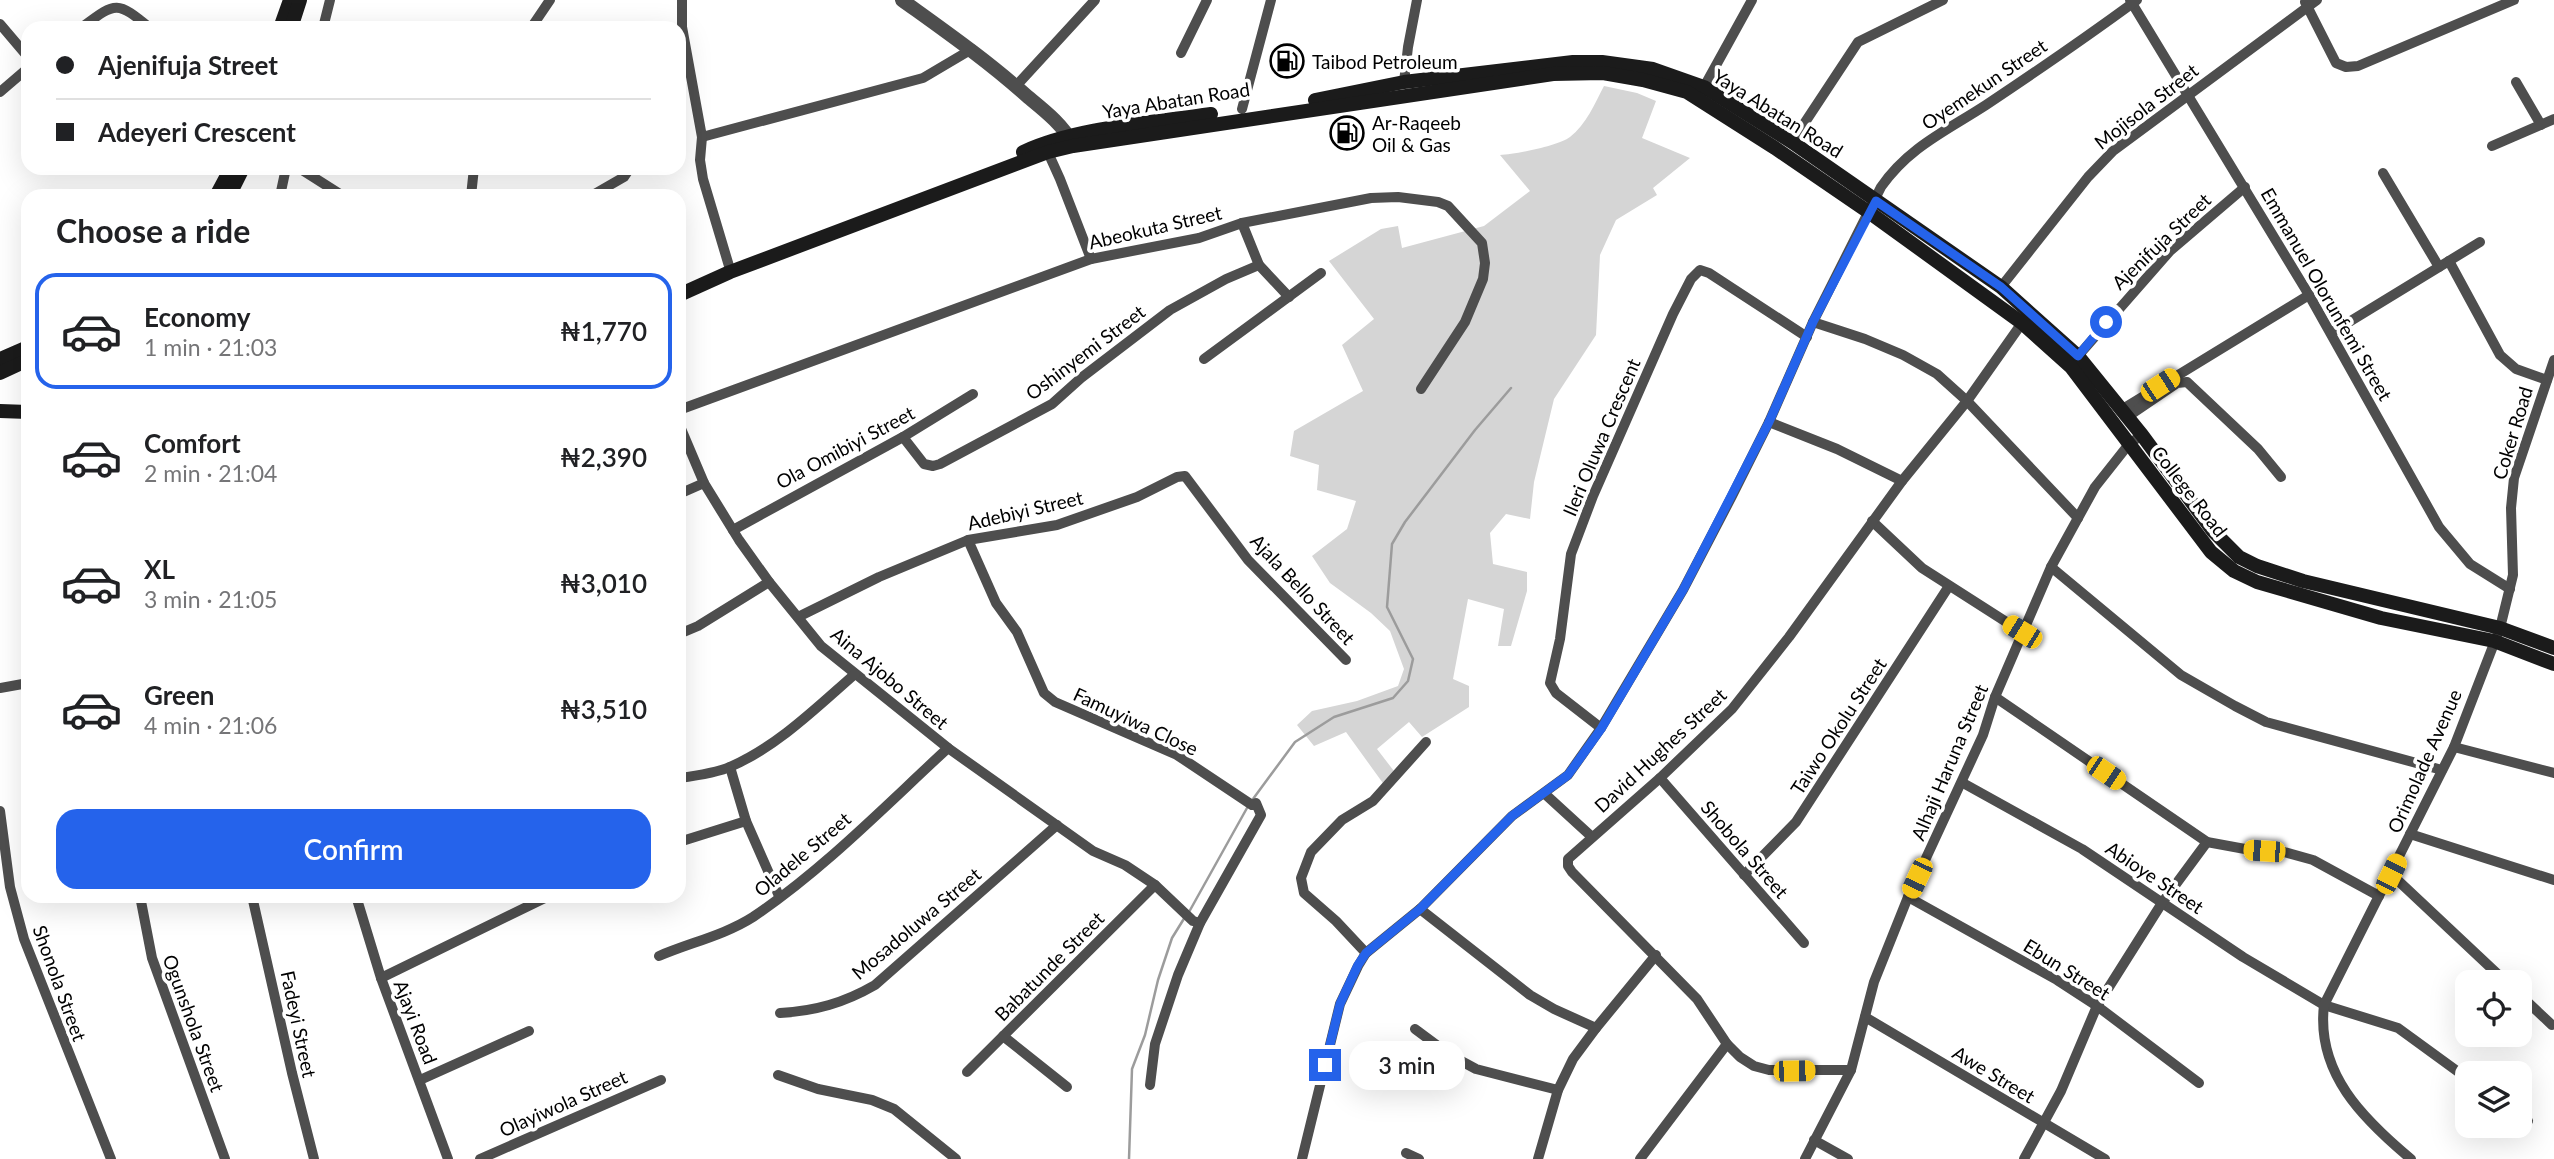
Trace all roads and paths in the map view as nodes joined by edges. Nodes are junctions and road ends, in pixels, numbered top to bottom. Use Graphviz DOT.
graph roads {
  1 [pos="290,0"];
  2 [pos="300,0"];
  3 [pos="330,0"];
  4 [pos="550,0"];
  5 [pos="682,0"];
  6 [pos="902,0"];
  7 [pos="1095,0"];
  8 [pos="1207,0"];
  9 [pos="1271,0"];
  10 [pos="1417,0"];
  11 [pos="1752,0"];
  12 [pos="1943,0"];
  13 [pos="2514,0"];
  14 [pos="2133,1"];
  15 [pos="2309,2"];
  16 [pos="90,21"];
  17 [pos="141,21"];
  18 [pos="282,21"];
  19 [pos="292,21"];
  20 [pos="325,21"];
  21 [pos="536,21"];
  22 [pos="682,21"];
  23 [pos="0,24"];
  24 [pos="21,49"];
  25 [pos="686,49"];
  26 [pos="972,49"];
  27 [pos="1181,53"];
  28 [pos="21,74"];
  29 [pos="1404,82"];
  30 [pos="2516,82"];
  31 [pos="1016,86"];
  32 [pos="1704,87"];
  33 [pos="0,92"];
  34 [pos="2187,96"];
  35 [pos="1242,109"];
  36 [pos="2554,119"];
  37 [pos="2541,125"];
  38 [pos="702,137"];
  39 [pos="1071,141"];
  40 [pos="1792,142"];
  41 [pos="2493,146"];
  42 [pos="1045,147"];
  43 [pos="2383,173"];
  44 [pos="310,175"];
  45 [pos="625,175"];
  46 [pos="2245,187"];
  47 [pos="332,189"];
  48 [pos="603,189"];
  49 [pos="1873,207"];
  50 [pos="1242,223"];
  51 [pos="2480,242"];
  52 [pos="1091,259"];
  53 [pos="2444,264"];
  54 [pos="1259,265"];
  55 [pos="729,266"];
  56 [pos="1321,273"];
  57 [pos="686,283"];
  58 [pos="2001,287"];
  59 [pos="686,292"];
  60 [pos="2309,295"];
  61 [pos="1289,297"];
  62 [pos="1813,322"];
  63 [pos="2022,323"];
  64 [pos="2331,332"];
  65 [pos="1807,337"];
  66 [pos="21,350"];
  67 [pos="2078,356"];
  68 [pos="0,359"];
  69 [pos="1204,359"];
  70 [pos="2554,360"];
  71 [pos="21,363"];
  72 [pos="0,373"];
  73 [pos="2547,380"];
  74 [pos="1421,389"];
  75 [pos="973,394"];
  76 [pos="1967,401"];
  77 [pos="686,407"];
  78 [pos="0,411"];
  79 [pos="21,412"];
  80 [pos="2124,413"];
  81 [pos="0,419"];
  82 [pos="21,420"];
  83 [pos="1769,422"];
  84 [pos="2142,435"];
  85 [pos="904,437"];
  86 [pos="686,441"];
  87 [pos="2129,444"];
  88 [pos="1185,476"];
  89 [pos="2281,477"];
  90 [pos="1902,481"];
  91 [pos="704,483"];
  92 [pos="686,491"];
  93 [pos="2078,518"];
  94 [pos="1872,521"];
  95 [pos="733,530"];
  96 [pos="968,540"];
  97 [pos="2051,567"];
  98 [pos="769,582"];
  99 [pos="1949,586"];
  100 [pos="2510,589"];
  101 [pos="798,617"];
  102 [pos="686,631"];
  103 [pos="2022,632"];
  104 [pos="2497,635"];
  105 [pos="2554,648"];
  106 [pos="1346,660"];
  107 [pos="2554,664"];
  108 [pos="855,674"];
  109 [pos="21,684"];
  110 [pos="0,688"];
  111 [pos="1995,697"];
  112 [pos="1601,729"];
  113 [pos="1426,742"];
  114 [pos="2454,747"];
  115 [pos="948,748"];
  116 [pos="730,767"];
  117 [pos="2442,770"];
  118 [pos="2554,773"];
  119 [pos="686,776"];
  120 [pos="1660,778"];
  121 [pos="1963,783"];
  122 [pos="1545,794"];
  123 [pos="0,811"];
  124 [pos="746,821"];
  125 [pos="1057,825"];
  126 [pos="2410,834"];
  127 [pos="1592,837"];
  128 [pos="686,840"];
  129 [pos="2207,842"];
  130 [pos="1744,874"];
  131 [pos="2391,874"];
  132 [pos="2554,880"];
  133 [pos="1155,885"];
  134 [pos="779,896"];
  135 [pos="2379,896"];
  136 [pos="1908,897"];
  137 [pos="140,903"];
  138 [pos="254,903"];
  139 [pos="358,903"];
  140 [pos="536,903"];
  141 [pos="2162,903"];
  142 [pos="1420,909"];
  143 [pos="1197,922"];
  144 [pos="1804,943"];
  145 [pos="1366,953"];
  146 [pos="1656,955"];
  147 [pos="659,956"];
  148 [pos="2493,970"];
  149 [pos="381,978"];
  150 [pos="2324,1005"];
  151 [pos="2096,1006"];
  152 [pos="2532,1006"];
  153 [pos="780,1013"];
  154 [pos="1865,1017"];
  155 [pos="2552,1025"];
  156 [pos="1596,1028"];
  157 [pos="1415,1029"];
  158 [pos="529,1031"];
  159 [pos="1003,1036"];
  160 [pos="1727,1044"];
  161 [pos="1851,1070"];
  162 [pos="2455,1070"];
  163 [pos="967,1072"];
  164 [pos="778,1075"];
  165 [pos="420,1080"];
  166 [pos="661,1080"];
  167 [pos="2199,1083"];
  168 [pos="1150,1085"];
  169 [pos="1068,1087"];
  170 [pos="1558,1090"];
  171 [pos="2043,1124"];
  172 [pos="1814,1140"];
  173 [pos="1406,1153"];
  174 [pos="111,1159"];
  175 [pos="225,1159"];
  176 [pos="314,1159"];
  177 [pos="448,1159"];
  178 [pos="480,1159"];
  179 [pos="956,1159"];
  180 [pos="1302,1159"];
  181 [pos="1419,1159"];
  182 [pos="1538,1159"];
  183 [pos="1640,1159"];
  184 [pos="1805,1159"];
  185 [pos="1848,1159"];
  186 [pos="2024,1159"];
  187 [pos="2105,1159"];
  188 [pos="2411,1159"];
  1 -- 18 [label="main road"];
  2 -- 19 [label="main road"];
  3 -- 20 [label="street"];
  4 -- 21 [label="street"];
  5 -- 22 [label="street"];
  6 -- 26 [label="street"];
  7 -- 31 [label="street"];
  8 -- 27 [label="street"];
  9 -- 35 [label="street"];
  10 -- 29 [label="street"];
  11 -- 32 [label="street"];
  12 -- 40 [label="street"];
  13 -- 15 [label="street"];
  14 -- 34 [label="street, Emmanuel Olorunfemi Street"];
  14 -- 49 [label="street, Oyemekun Street"];
  15 -- 34 [label="street, Mojisola Street"];
  16 -- 17 [label="street"];
  23 -- 24 [label="street"];
  25 -- 38 [label="street"];
  26 -- 31 [label="street"];
  26 -- 38 [label="street"];
  28 -- 33 [label="street"];
  29 -- 32 [label="main road, Yaya Abatan Road"];
  29 -- 35 [label="main road, Yaya Abatan Road"];
  30 -- 37 [label="street"];
  31 -- 39 [label="street"];
  32 -- 40 [label="main road, Yaya Abatan Road"];
  34 -- 46 [label="street, Emmanuel Olorunfemi Street"];
  34 -- 58 [label="street, Mojisola Street"];
  35 -- 39 [label="main road, Yaya Abatan Road"];
  36 -- 37 [label="street"];
  37 -- 41 [label="street"];
  38 -- 55 [label="street"];
  39 -- 42 [label="main road, Yaya Abatan Road"];
  39 -- 49 [label="main road, Yaya Abatan Road"];
  40 -- 49 [label="main road, Yaya Abatan Road"];
  42 -- 52 [label="street"];
  42 -- 55 [label="main road, Yaya Abatan Road"];
  42 -- 59 [label="main road, Yaya Abatan Road"];
  43 -- 53 [label="street"];
  44 -- 47 [label="street"];
  45 -- 48 [label="street"];
  46 -- 60 [label="street, Emmanuel Olorunfemi Street"];
  46 -- 67 [label="street, Ajenifuja Street"];
  49 -- 58 [label="main road, College Road"];
  49 -- 62 [label="street, Oyemekun Street"];
  49 -- 63 [label="main road, College Road"];
  50 -- 52 [label="street, Abeokuta Street"];
  50 -- 54 [label="street"];
  50 -- 74 [label="street, Abeokuta Street"];
  51 -- 53 [label="street"];
  52 -- 77 [label="street, Abeokuta Street"];
  53 -- 64 [label="street"];
  53 -- 73 [label="street"];
  54 -- 61 [label="street"];
  54 -- 85 [label="street, Oshinyemi Street"];
  55 -- 57 [label="main road, Yaya Abatan Road"];
  56 -- 61 [label="street"];
  58 -- 67 [label="main road, College Road"];
  60 -- 64 [label="street, Emmanuel Olorunfemi Street"];
  60 -- 80 [label="street"];
  61 -- 69 [label="street"];
  62 -- 65 [label="street, Oyemekun Street"];
  62 -- 76 [label="street"];
  63 -- 76 [label="street, David Hughes Street"];
  63 -- 87 [label="main road, College Road"];
  64 -- 100 [label="street, Emmanuel Olorunfemi Street"];
  65 -- 83 [label="street, Oyemekun Street"];
  65 -- 112 [label="street, Ileri Oluwa Crescent"];
  66 -- 68 [label="main road"];
  67 -- 80 [label="main road, College Road"];
  70 -- 73 [label="street, Coker Road"];
  71 -- 72 [label="main road"];
  73 -- 100 [label="street, Coker Road"];
  75 -- 85 [label="street, Ola Omibiyi Street"];
  76 -- 90 [label="street, David Hughes Street"];
  76 -- 93 [label="street"];
  78 -- 79 [label="main road"];
  80 -- 84 [label="main road, College Road"];
  80 -- 89 [label="street"];
  81 -- 82 [label="main road"];
  83 -- 90 [label="street"];
  83 -- 112 [label="street, Oyemekun Street"];
  84 -- 87 [label="street, Alhaji Haruna Street"];
  84 -- 104 [label="main road, College Road"];
  85 -- 95 [label="street, Ola Omibiyi Street"];
  86 -- 91 [label="street, Aina Ajobo Street"];
  87 -- 93 [label="street, Alhaji Haruna Street"];
  87 -- 104 [label="main road, College Road"];
  88 -- 96 [label="street, Adebiyi Street"];
  88 -- 106 [label="street, Ajala Bello Street"];
  90 -- 94 [label="street, David Hughes Street"];
  91 -- 92 [label="street"];
  91 -- 95 [label="street, Aina Ajobo Street"];
  93 -- 97 [label="street, Alhaji Haruna Street"];
  94 -- 99 [label="street"];
  94 -- 120 [label="street, David Hughes Street"];
  95 -- 98 [label="street, Aina Ajobo Street"];
  96 -- 101 [label="street, Adebiyi Street"];
  96 -- 143 [label="street, Famuyiwa Close"];
  97 -- 103 [label="street, Alhaji Haruna Street"];
  97 -- 117 [label="street"];
  98 -- 101 [label="street, Aina Ajobo Street"];
  98 -- 102 [label="street"];
  99 -- 103 [label="street"];
  99 -- 130 [label="street, Taiwo Okolu Street"];
  100 -- 104 [label="street, Coker Road"];
  101 -- 108 [label="street, Aina Ajobo Street"];
  103 -- 111 [label="street, Alhaji Haruna Street"];
  104 -- 105 [label="main road, College Road"];
  104 -- 107 [label="main road, College Road"];
  104 -- 114 [label="street, Orimolade Avenue"];
  108 -- 115 [label="street, Aina Ajobo Street"];
  108 -- 116 [label="street"];
  109 -- 110 [label="street"];
  111 -- 121 [label="street, Alhaji Haruna Street"];
  111 -- 129 [label="street"];
  112 -- 122 [label="street, Oyemekun Street"];
  113 -- 145 [label="street"];
  114 -- 117 [label="street, Orimolade Avenue"];
  114 -- 118 [label="street"];
  115 -- 125 [label="street, Aina Ajobo Street"];
  115 -- 134 [label="street, Oladele Street"];
  116 -- 119 [label="street"];
  116 -- 124 [label="street"];
  117 -- 126 [label="street, Orimolade Avenue"];
  120 -- 127 [label="street, David Hughes Street"];
  120 -- 130 [label="street, Shobola Street"];
  121 -- 136 [label="street, Alhaji Haruna Street"];
  121 -- 141 [label="street, Abioye Street"];
  122 -- 127 [label="street"];
  122 -- 142 [label="street, Oyemekun Street"];
  123 -- 174 [label="street, Shonola Street"];
  124 -- 128 [label="street"];
  124 -- 134 [label="street"];
  125 -- 133 [label="street, Aina Ajobo Street"];
  125 -- 153 [label="street, Mosadoluwa Street"];
  126 -- 131 [label="street, Orimolade Avenue"];
  126 -- 132 [label="street"];
  127 -- 146 [label="street, David Hughes Street"];
  129 -- 135 [label="street"];
  129 -- 141 [label="street"];
  130 -- 144 [label="street, Shobola Street"];
  131 -- 135 [label="street, Orimolade Avenue"];
  131 -- 148 [label="street"];
  133 -- 143 [label="street, Aina Ajobo Street"];
  133 -- 159 [label="street, Babatunde Street"];
  134 -- 147 [label="street, Oladele Street"];
  135 -- 150 [label="street, Orimolade Avenue"];
  136 -- 151 [label="street, Ebun Street"];
  136 -- 154 [label="street, Alhaji Haruna Street"];
  137 -- 175 [label="street, Ogunshola Street"];
  138 -- 176 [label="street, Fadeyi Street"];
  139 -- 149 [label="street, Ajayi Road"];
  140 -- 149 [label="street"];
  141 -- 150 [label="street, Abioye Street"];
  141 -- 151 [label="street"];
  142 -- 145 [label="street, Oyemekun Street"];
  142 -- 156 [label="street"];
  143 -- 168 [label="street"];
  145 -- 180 [label="street"];
  146 -- 156 [label="street"];
  146 -- 160 [label="street, David Hughes Street"];
  149 -- 165 [label="street, Ajayi Road"];
  150 -- 162 [label="street, Abioye Street"];
  150 -- 188 [label="street"];
  151 -- 167 [label="street, Ebun Street"];
  151 -- 171 [label="street"];
  152 -- 155 [label="street"];
  154 -- 161 [label="street, Alhaji Haruna Street"];
  154 -- 171 [label="street, Awe Street"];
  156 -- 170 [label="street"];
  157 -- 170 [label="street"];
  158 -- 165 [label="street"];
  159 -- 163 [label="street, Babatunde Street"];
  159 -- 169 [label="street"];
  160 -- 161 [label="street, David Hughes Street"];
  160 -- 183 [label="street"];
  161 -- 172 [label="street, Alhaji Haruna Street"];
  164 -- 179 [label="street"];
  165 -- 177 [label="street, Ajayi Road"];
  166 -- 178 [label="street, Olayiwola Street"];
  170 -- 182 [label="street"];
  171 -- 186 [label="street"];
  171 -- 187 [label="street, Awe Street"];
  172 -- 184 [label="street, Alhaji Haruna Street"];
  172 -- 185 [label="street"];
  173 -- 181 [label="street"];
}
